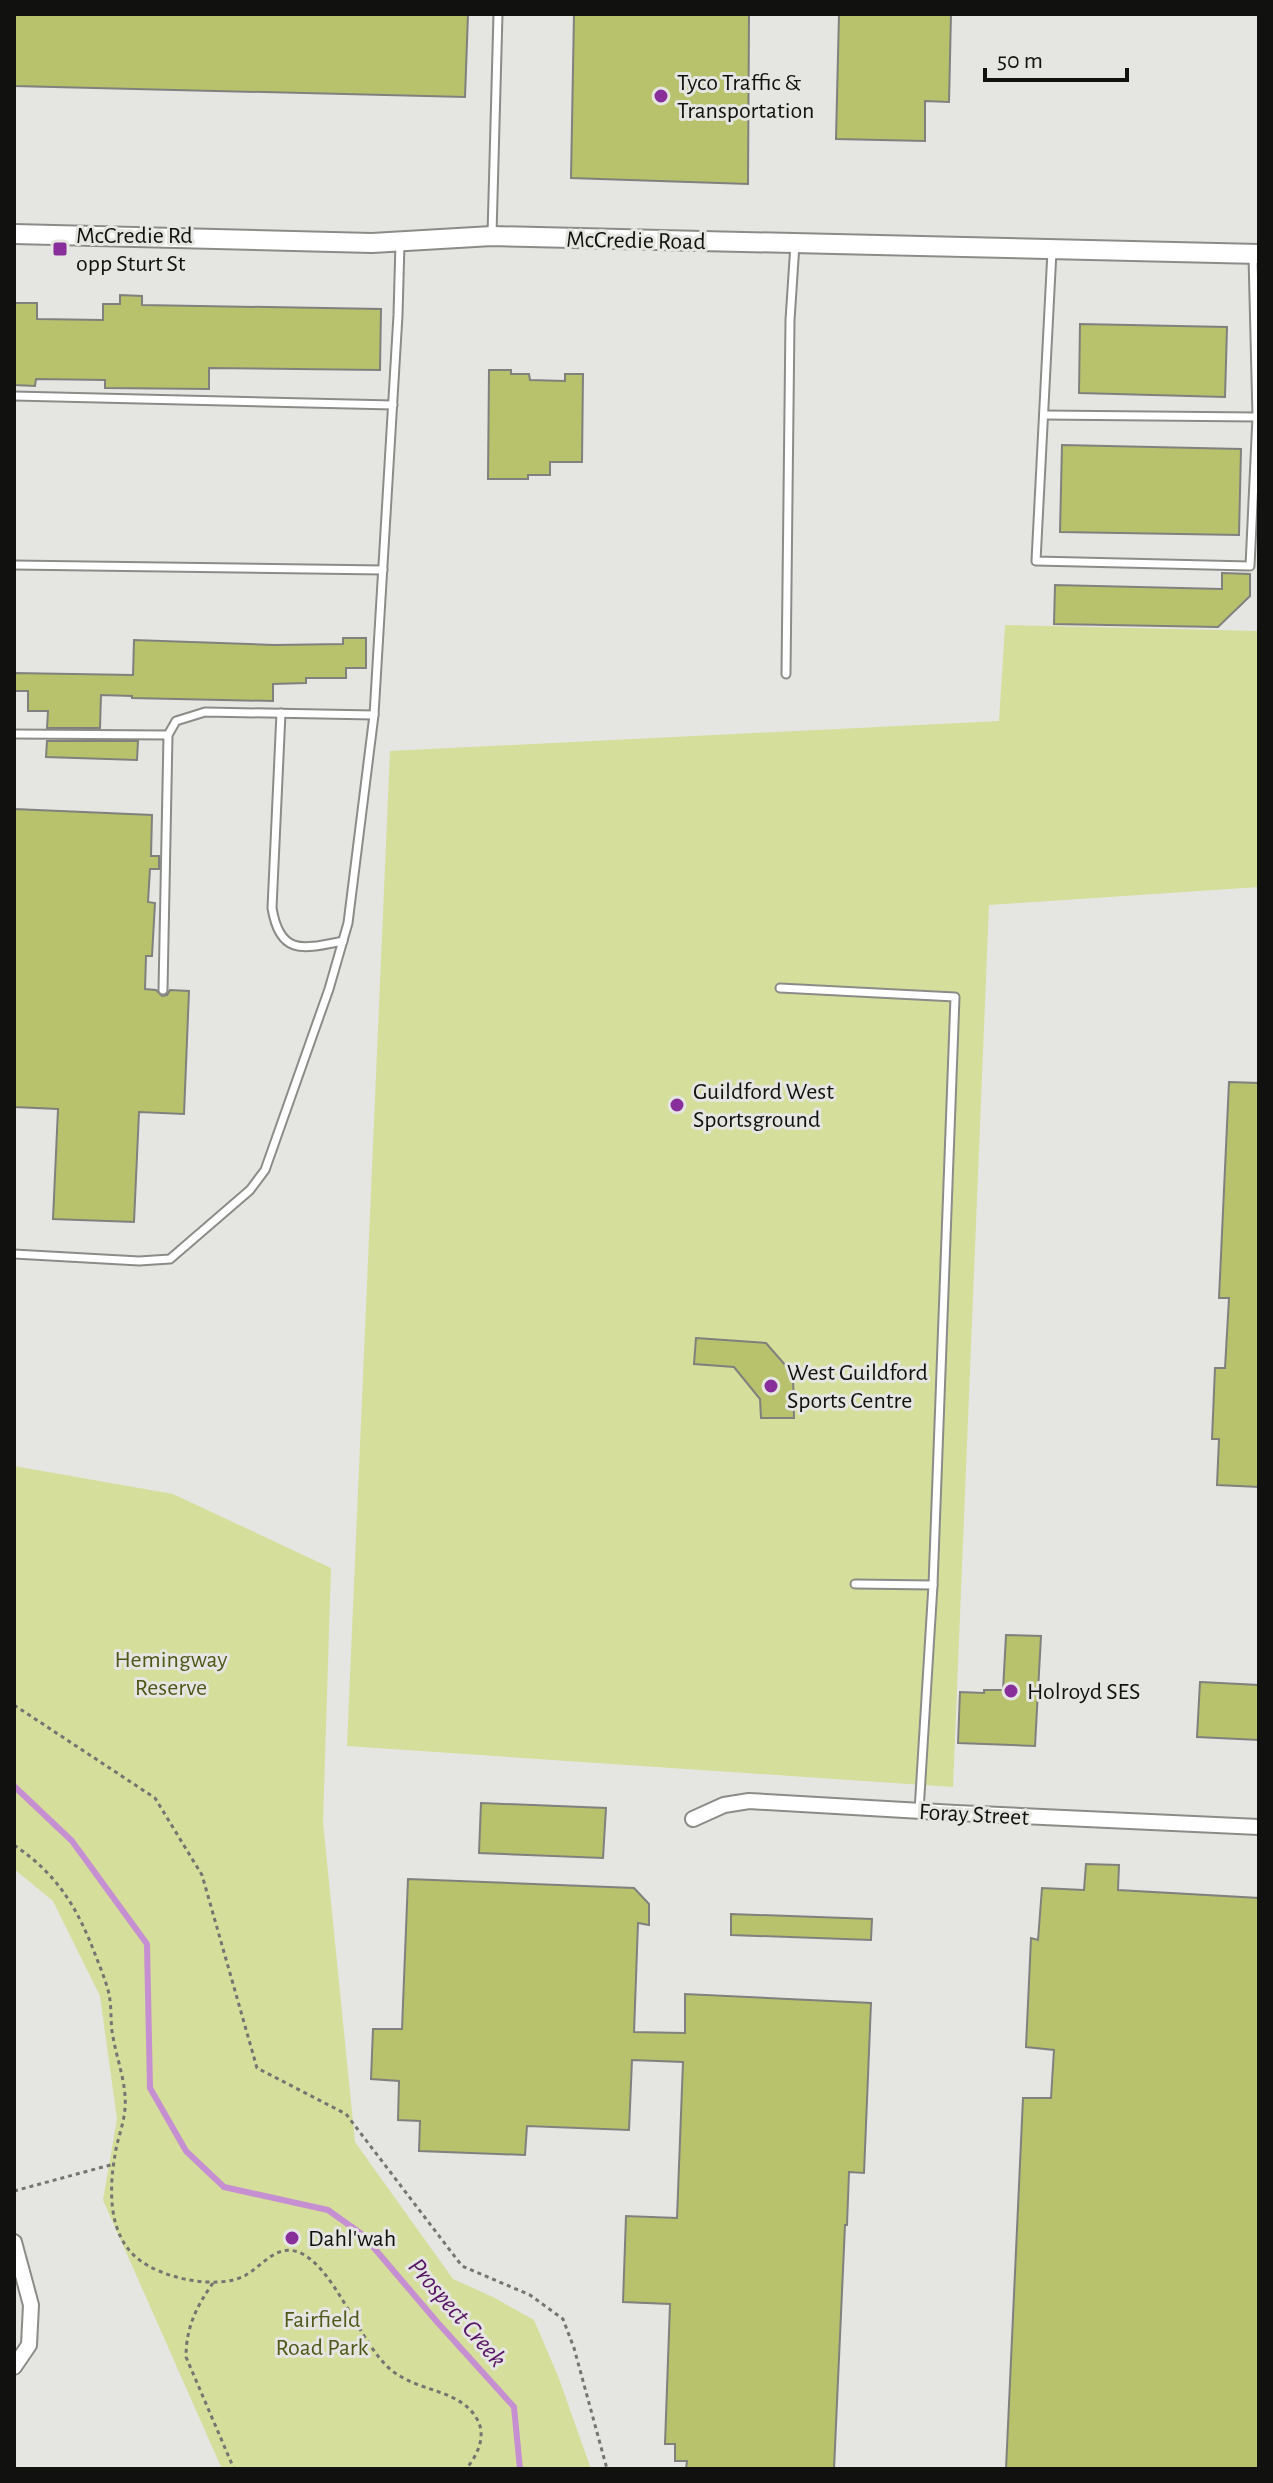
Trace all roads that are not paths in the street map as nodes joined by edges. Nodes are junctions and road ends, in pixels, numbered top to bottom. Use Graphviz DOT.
graph roads {
  1 [pos="498,14"];
  2 [pos="14,234"];
  3 [pos="492,236"];
  4 [pos="400,241"];
  5 [pos="795,243"];
  6 [pos="1052,248"];
  7 [pos="1256,254"];
  8 [pos="14,396"];
  9 [pos="393,405"];
  10 [pos="1044,415"];
  11 [pos="1257,417"];
  12 [pos="14,565"];
  13 [pos="383,570"];
  14 [pos="786,674"];
  15 [pos="281,713"];
  16 [pos="374,715"];
  17 [pos="14,734"];
  18 [pos="168,735"];
  19 [pos="343,941"];
  20 [pos="780,988"];
  21 [pos="163,990"];
  22 [pos="14,1254"];
  23 [pos="855,1584"];
  24 [pos="933,1585"];
  25 [pos="919,1811"];
  26 [pos="693,1819"];
  27 [pos="1259,1827"];
  28 [pos="14,2242"];
  29 [pos="14,2367"];
  1 -- 3 [label="lane"];
  2 -- 4 [label="street, McCredie Road"];
  3 -- 4 [label="street, McCredie Road"];
  3 -- 5 [label="street, McCredie Road"];
  4 -- 9 [label="lane"];
  5 -- 6 [label="street, McCredie Road"];
  5 -- 14 [label="lane"];
  6 -- 7 [label="street, McCredie Road"];
  6 -- 10 [label="lane"];
  7 -- 11 [label="lane"];
  8 -- 9 [label="lane"];
  9 -- 13 [label="lane"];
  10 -- 11 [label="lane"];
  10 -- 11 [label="lane"];
  12 -- 13 [label="lane"];
  13 -- 16 [label="lane"];
  15 -- 16 [label="lane"];
  15 -- 18 [label="lane"];
  15 -- 19 [label="lane"];
  16 -- 19 [label="lane"];
  17 -- 18 [label="lane"];
  18 -- 21 [label="lane"];
  19 -- 22 [label="lane"];
  20 -- 24 [label="lane"];
  23 -- 24 [label="lane"];
  24 -- 25 [label="lane"];
  25 -- 26 [label="street, Foray Street"];
  25 -- 27 [label="street, Foray Street"];
  28 -- 29 [label="street"];
}
